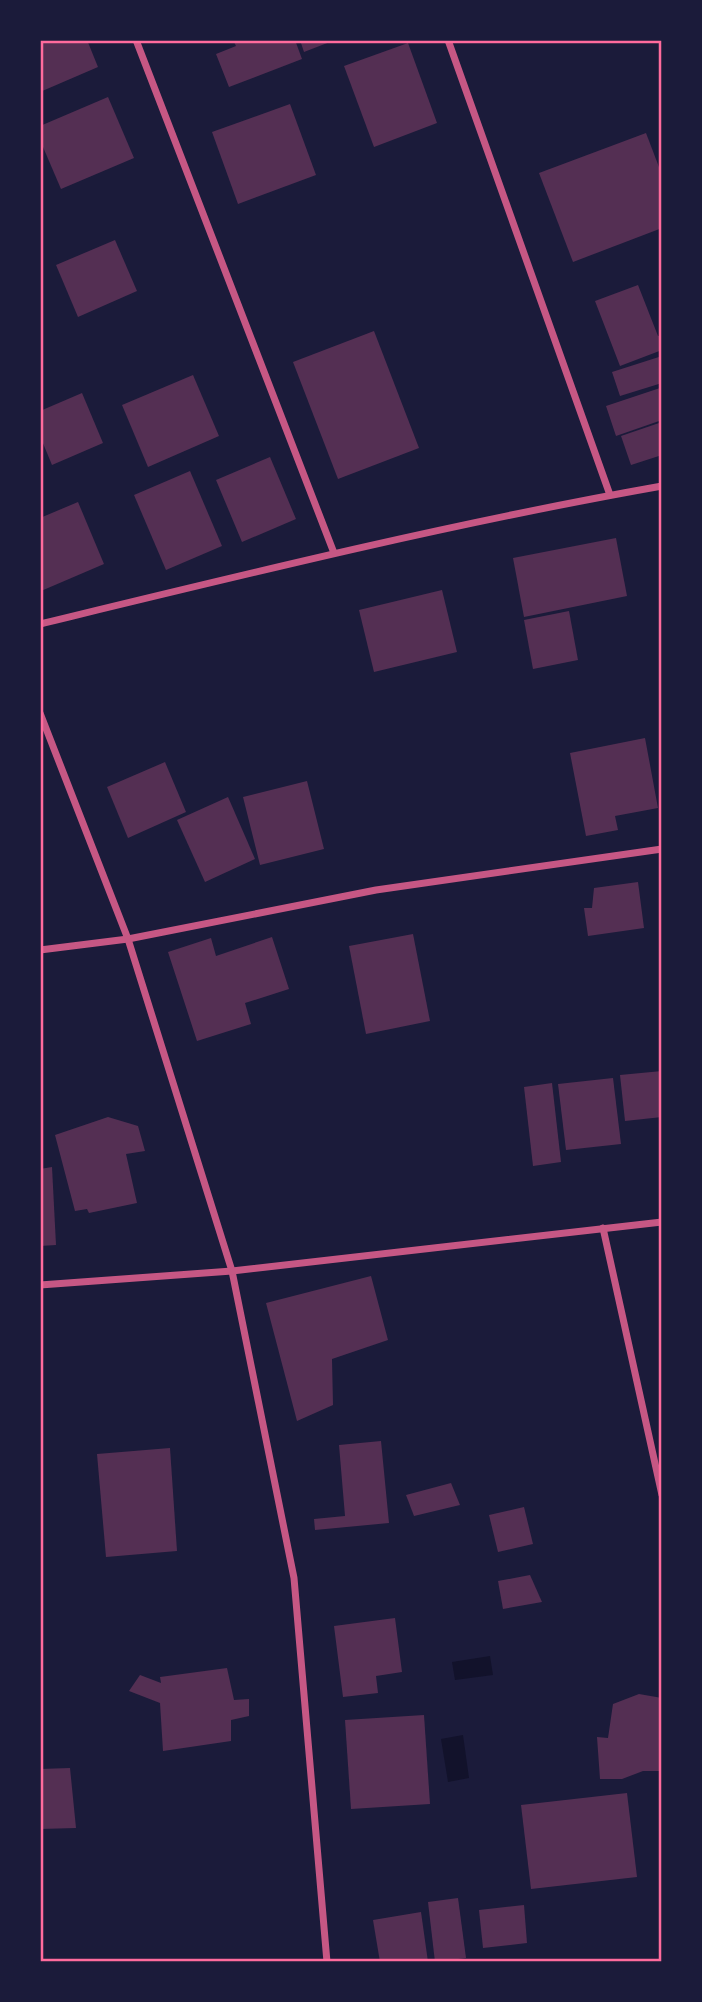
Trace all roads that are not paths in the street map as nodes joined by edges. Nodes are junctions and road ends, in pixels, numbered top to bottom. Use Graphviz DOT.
graph roads {
  1 [pos="136,40"];
  2 [pos="448,40"];
  3 [pos="662,486"];
  4 [pos="610,495"];
  5 [pos="334,553"];
  6 [pos="40,624"];
  7 [pos="40,713"];
  8 [pos="662,849"];
  9 [pos="128,939"];
  10 [pos="40,950"];
  11 [pos="662,1222"];
  12 [pos="603,1228"];
  13 [pos="232,1271"];
  14 [pos="40,1284"];
  15 [pos="662,1495"];
  16 [pos="327,1962"];
  1 -- 5 [label="street"];
  2 -- 4 [label="street"];
  3 -- 4 [label="street"];
  4 -- 5 [label="street"];
  5 -- 6 [label="street"];
  7 -- 9 [label="street"];
  8 -- 9 [label="street"];
  9 -- 10 [label="street"];
  9 -- 13 [label="street"];
  11 -- 12 [label="street"];
  12 -- 13 [label="street"];
  12 -- 15 [label="street"];
  13 -- 14 [label="street"];
  13 -- 16 [label="street"];
}
